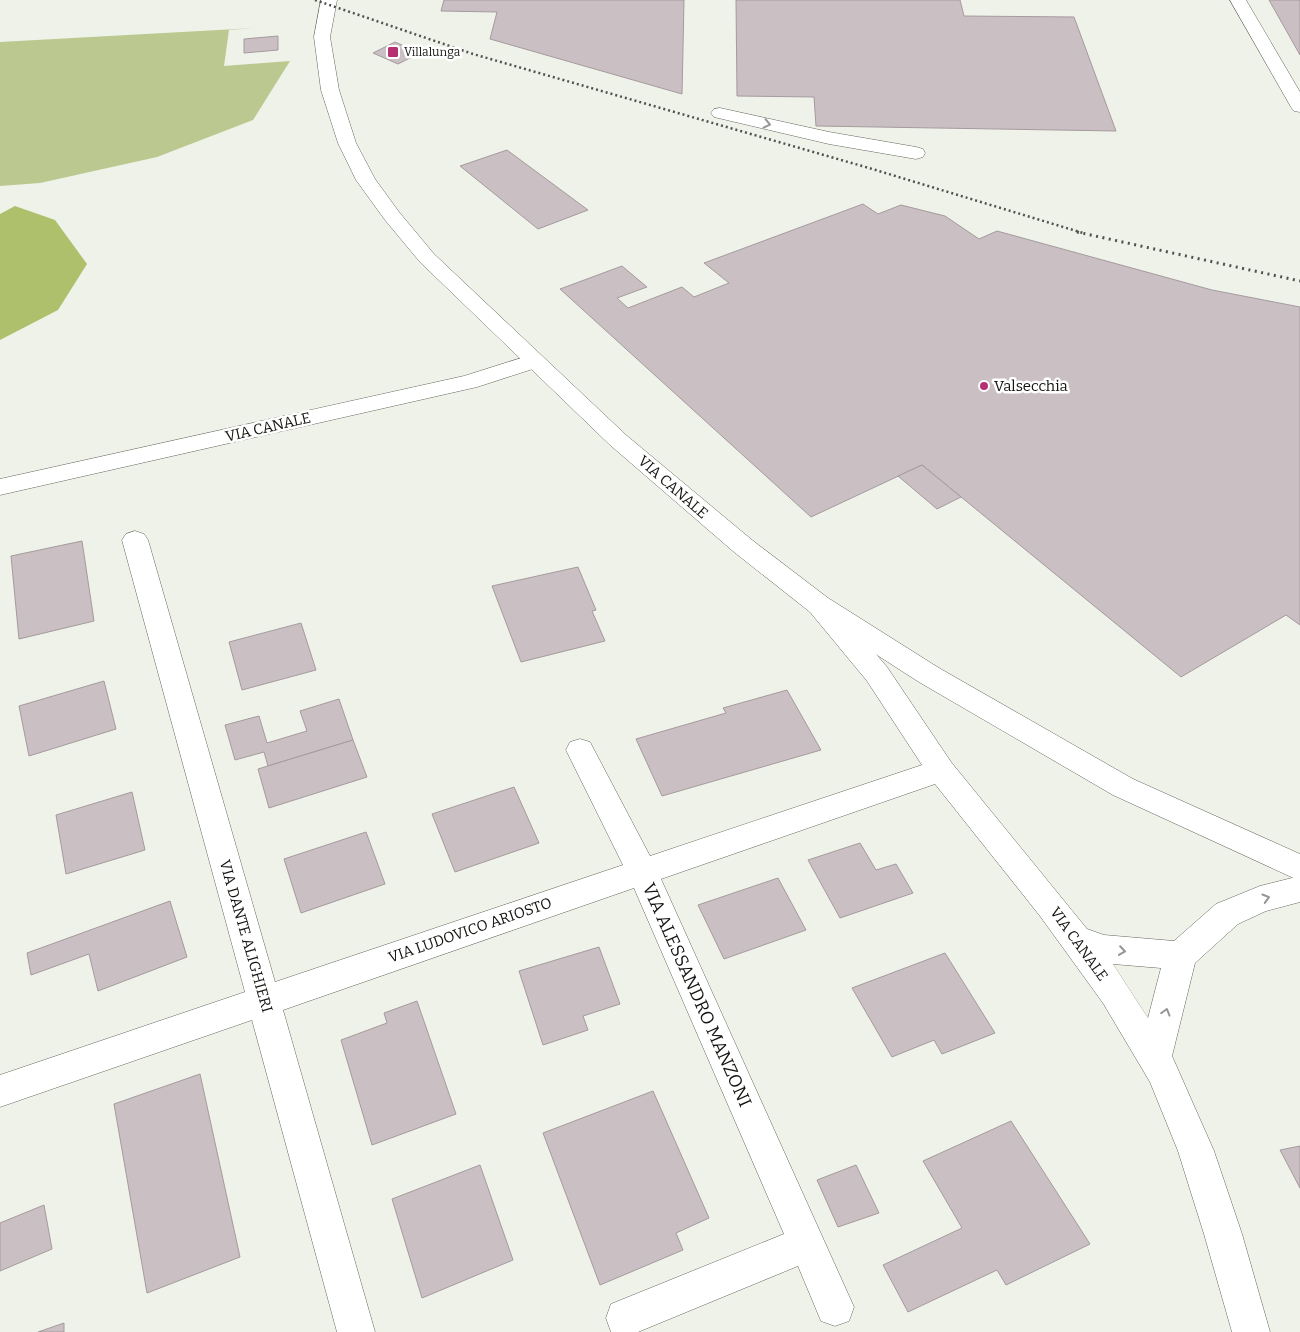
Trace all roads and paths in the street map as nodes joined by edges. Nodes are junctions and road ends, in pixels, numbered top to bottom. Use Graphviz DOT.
graph roads {
  1 [pos="330,0"];
  2 [pos="1238,0"];
  3 [pos="1300,107"];
  4 [pos="720,113"];
  5 [pos="916,153"];
  6 [pos="534,361"];
  7 [pos="0,487"];
  8 [pos="135,540"];
  9 [pos="819,605"];
  10 [pos="580,750"];
  11 [pos="941,770"];
  12 [pos="1300,868"];
  13 [pos="642,871"];
  14 [pos="1300,889"];
  15 [pos="1075,939"];
  16 [pos="1181,956"];
  17 [pos="264,1001"];
  18 [pos="1154,1060"];
  19 [pos="0,1091"];
  20 [pos="807,1243"];
  21 [pos="836,1306"];
  22 [pos="625,1318"];
  23 [pos="356,1332"];
  24 [pos="1251,1332"];
  1 -- 6 [label="street, VIA CANALE"];
  2 -- 3 [label="street"];
  4 -- 5 [label="street, one-way"];
  6 -- 7 [label="street, VIA CANALE"];
  6 -- 9 [label="street, VIA CANALE"];
  8 -- 17 [label="street, VIA DANTE ALIGHIERI"];
  9 -- 11 [label="street, VIA CANALE"];
  9 -- 12 [label="street, VIA CANALE"];
  10 -- 13 [label="street, VIA ALESSANDRO MANZONI"];
  11 -- 13 [label="street, VIA LUDOVICO ARIOSTO"];
  11 -- 15 [label="street, VIA CANALE"];
  13 -- 17 [label="street, VIA LUDOVICO ARIOSTO"];
  13 -- 20 [label="street, VIA ALESSANDRO MANZONI"];
  16 -- 14 [label="street, one-way"];
  15 -- 16 [label="street, one-way"];
  15 -- 18 [label="street, VIA CANALE"];
  18 -- 16 [label="street, one-way"];
  17 -- 19 [label="street, VIA LUDOVICO ARIOSTO"];
  17 -- 23 [label="street, VIA DANTE ALIGHIERI"];
  18 -- 24 [label="street, VIA CANALE"];
  20 -- 21 [label="street, VIA ALESSANDRO MANZONI"];
  20 -- 22 [label="street"];
}
